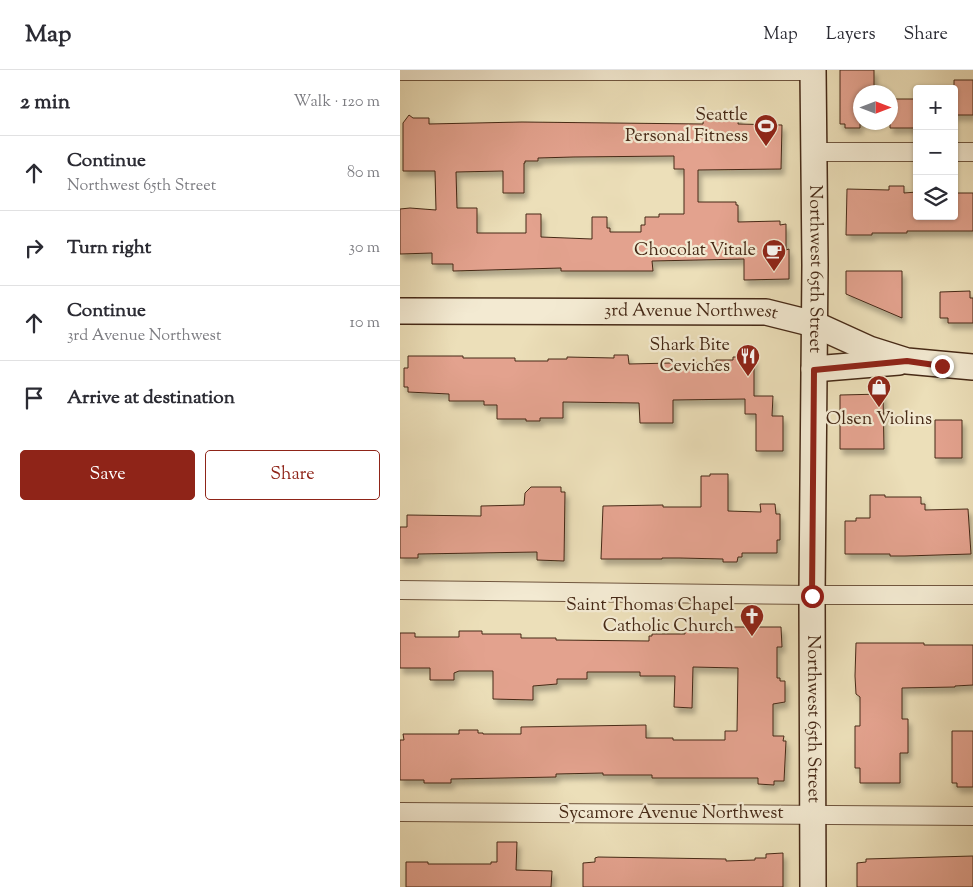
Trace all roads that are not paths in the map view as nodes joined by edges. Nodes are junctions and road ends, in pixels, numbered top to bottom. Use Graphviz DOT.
graph roads {
  1 [pos="400,71"];
  2 [pos="812,71"];
  3 [pos="814,152"];
  4 [pos="913,152"];
  5 [pos="958,152"];
  6 [pos="973,152"];
  7 [pos="400,311"];
  8 [pos="814,324"];
  9 [pos="907,361"];
  10 [pos="973,367"];
  11 [pos="814,370"];
  12 [pos="400,590"];
  13 [pos="973,595"];
  14 [pos="812,596"];
  15 [pos="400,812"];
  16 [pos="813,815"];
  17 [pos="973,816"];
  18 [pos="813,887"];
  1 -- 2 [label="street"];
  2 -- 3 [label="street, Northwest 65th Street"];
  3 -- 4 [label="street"];
  3 -- 8 [label="street, Northwest 65th Street"];
  5 -- 6 [label="street"];
  7 -- 8 [label="street, 3rd Avenue Northwest"];
  8 -- 9 [label="street, 3rd Avenue Northwest"];
  8 -- 11 [label="street, Northwest 65th Street"];
  9 -- 10 [label="street, 3rd Avenue Northwest"];
  9 -- 11 [label="street"];
  11 -- 14 [label="street, Northwest 65th Street"];
  12 -- 14 [label="street"];
  13 -- 14 [label="street"];
  14 -- 16 [label="street, Northwest 65th Street"];
  15 -- 16 [label="street, Sycamore Avenue Northwest"];
  16 -- 17 [label="street, Sycamore Avenue Northwest"];
  16 -- 18 [label="street, Northwest 65th Street"];
}
